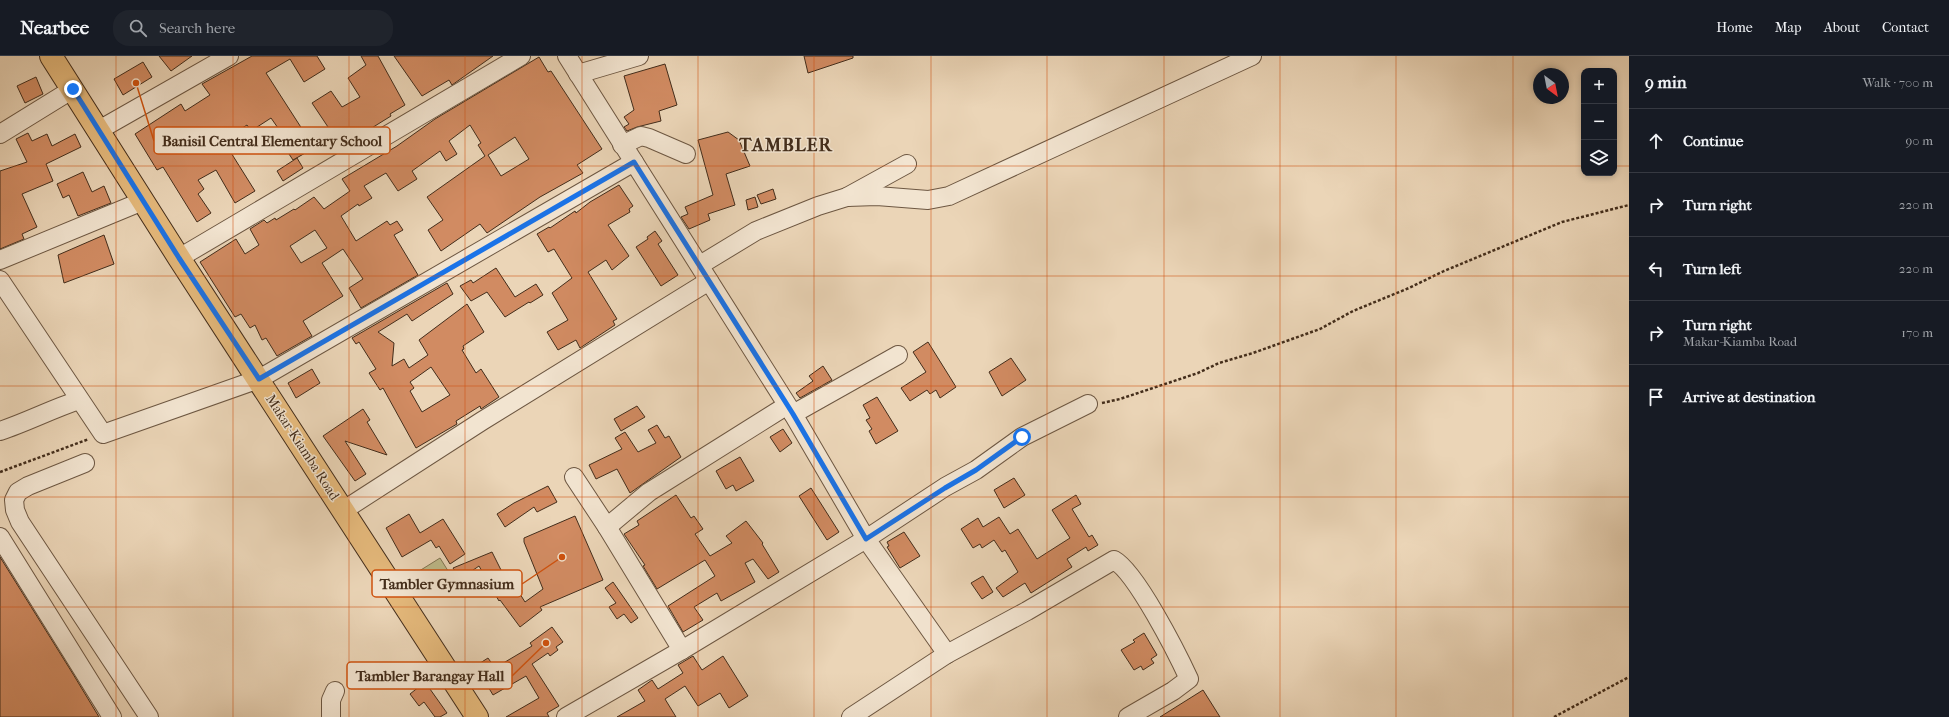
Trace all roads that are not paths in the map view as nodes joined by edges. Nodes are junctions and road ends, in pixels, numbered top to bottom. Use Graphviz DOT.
graph roads {
  1 [pos="51,56"];
  2 [pos="229,56"];
  3 [pos="521,56"];
  4 [pos="567,56"];
  5 [pos="639,56"];
  6 [pos="1252,56"];
  7 [pos="578,74"];
  8 [pos="73,89"];
  9 [pos="99,130"];
  10 [pos="0,134"];
  11 [pos="622,145"];
  12 [pos="686,154"];
  13 [pos="634,162"];
  14 [pos="907,164"];
  15 [pos="847,197"];
  16 [pos="143,201"];
  17 [pos="179,258"];
  18 [pos="0,260"];
  19 [pos="700,265"];
  20 [pos="0,280"];
  21 [pos="709,281"];
  22 [pos="898,355"];
  23 [pos="259,379"];
  24 [pos="79,400"];
  25 [pos="1088,404"];
  26 [pos="790,410"];
  27 [pos="0,431"];
  28 [pos="85,463"];
  29 [pos="574,477"];
  30 [pos="344,510"];
  31 [pos="607,527"];
  32 [pos="0,537"];
  33 [pos="866,539"];
  34 [pos="682,650"];
  35 [pos="948,654"];
  36 [pos="335,691"];
  37 [pos="112,717"];
  38 [pos="149,717"];
  39 [pos="331,717"];
  40 [pos="478,717"];
  41 [pos="566,717"];
  42 [pos="851,717"];
  43 [pos="1128,717"];
  1 -- 8 [label="main road, Makar-Kiamba Road"];
  2 -- 9 [label="street"];
  3 -- 17 [label="street"];
  4 -- 7 [label="street"];
  5 -- 7 [label="street"];
  6 -- 15 [label="street"];
  7 -- 11 [label="street"];
  8 -- 9 [label="main road, Makar-Kiamba Road"];
  8 -- 10 [label="street"];
  9 -- 16 [label="main road, Makar-Kiamba Road"];
  11 -- 12 [label="street"];
  11 -- 13 [label="street"];
  13 -- 19 [label="street"];
  13 -- 23 [label="street"];
  14 -- 15 [label="street"];
  15 -- 19 [label="street"];
  16 -- 17 [label="main road, Makar-Kiamba Road"];
  16 -- 18 [label="street"];
  17 -- 23 [label="main road, Makar-Kiamba Road"];
  19 -- 21 [label="street"];
  20 -- 24 [label="street"];
  21 -- 26 [label="street"];
  21 -- 30 [label="street"];
  22 -- 26 [label="street"];
  23 -- 24 [label="street"];
  23 -- 30 [label="main road, Makar-Kiamba Road"];
  24 -- 27 [label="street"];
  25 -- 33 [label="street"];
  26 -- 31 [label="street"];
  26 -- 33 [label="street"];
  28 -- 38 [label="street"];
  29 -- 31 [label="street"];
  30 -- 40 [label="main road, Makar-Kiamba Road"];
  31 -- 34 [label="street"];
  32 -- 37 [label="street"];
  33 -- 34 [label="street"];
  33 -- 35 [label="street"];
  34 -- 41 [label="street"];
  35 -- 42 [label="street"];
  35 -- 43 [label="street"];
  36 -- 39 [label="street"];
}
